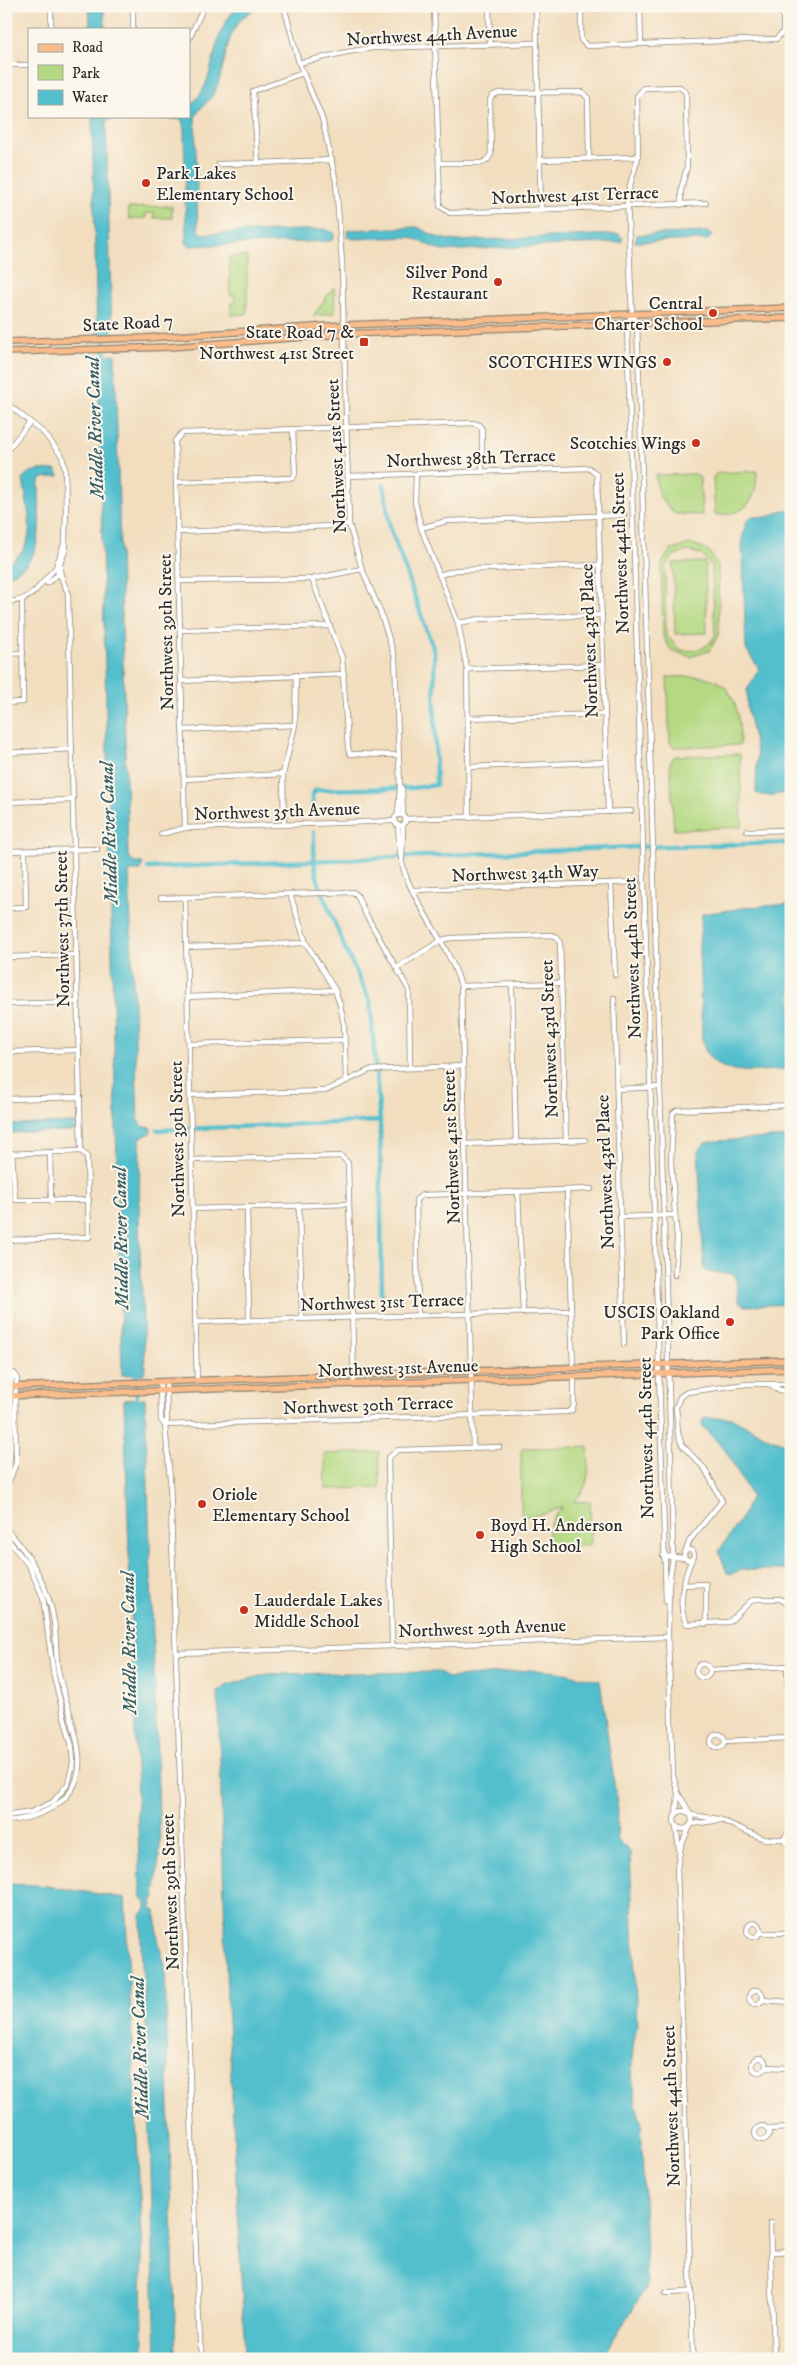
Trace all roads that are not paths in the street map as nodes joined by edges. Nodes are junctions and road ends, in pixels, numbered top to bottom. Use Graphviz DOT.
graph roads {
  1 [pos="51,6"];
  2 [pos="133,6"];
  3 [pos="284,6"];
  4 [pos="434,6"];
  5 [pos="489,6"];
  6 [pos="536,6"];
  7 [pos="674,6"];
  8 [pos="783,6"];
  9 [pos="202,7"];
  10 [pos="640,7"];
  11 [pos="581,8"];
  12 [pos="51,28"];
  13 [pos="133,28"];
  14 [pos="190,37"];
  15 [pos="537,43"];
  16 [pos="641,43"];
  17 [pos="490,44"];
  18 [pos="435,46"];
  19 [pos="299,63"];
  20 [pos="28,64"];
  21 [pos="6,65"];
  22 [pos="303,74"];
  23 [pos="537,92"];
  24 [pos="638,157"];
  25 [pos="590,159"];
  26 [pos="332,160"];
  27 [pos="540,160"];
  28 [pos="258,163"];
  29 [pos="439,163"];
  30 [pos="219,164"];
  31 [pos="706,203"];
  32 [pos="681,205"];
  33 [pos="627,206"];
  34 [pos="541,210"];
  35 [pos="791,308"];
  36 [pos="632,314"];
  37 [pos="528,318"];
  38 [pos="791,318"];
  39 [pos="487,320"];
  40 [pos="627,324"];
  41 [pos="637,324"];
  42 [pos="344,325"];
  43 [pos="490,329"];
  44 [pos="460,330"];
  45 [pos="221,333"];
  46 [pos="344,334"];
  47 [pos="6,342"];
  48 [pos="208,344"];
  49 [pos="6,352"];
  50 [pos="6,403"];
  51 [pos="30,422"];
  52 [pos="347,428"];
  53 [pos="293,431"];
  54 [pos="6,452"];
  55 [pos="482,470"];
  56 [pos="594,471"];
  57 [pos="416,474"];
  58 [pos="348,476"];
  59 [pos="176,482"];
  60 [pos="624,515"];
  61 [pos="598,516"];
  62 [pos="350,524"];
  63 [pos="421,528"];
  64 [pos="178,532"];
  65 [pos="600,565"];
  66 [pos="58,566"];
  67 [pos="362,569"];
  68 [pos="59,573"];
  69 [pos="440,575"];
  70 [pos="312,579"];
  71 [pos="179,581"];
  72 [pos="36,590"];
  73 [pos="22,601"];
  74 [pos="6,602"];
  75 [pos="602,615"];
  76 [pos="458,623"];
  77 [pos="330,626"];
  78 [pos="180,630"];
  79 [pos="23,653"];
  80 [pos="6,654"];
  81 [pos="603,665"];
  82 [pos="467,669"];
  83 [pos="344,674"];
  84 [pos="296,676"];
  85 [pos="181,681"];
  86 [pos="6,703"];
  87 [pos="605,714"];
  88 [pos="468,718"];
  89 [pos="295,726"];
  90 [pos="182,730"];
  91 [pos="72,749"];
  92 [pos="6,753"];
  93 [pos="398,755"];
  94 [pos="606,762"];
  95 [pos="469,767"];
  96 [pos="283,774"];
  97 [pos="184,779"];
  98 [pos="73,800"];
  99 [pos="6,802"];
  100 [pos="631,811"];
  101 [pos="608,812"];
  102 [pos="402,816"];
  103 [pos="469,818"];
  104 [pos="284,824"];
  105 [pos="398,824"];
  106 [pos="185,828"];
  107 [pos="791,830"];
  108 [pos="747,832"];
  109 [pos="161,834"];
  110 [pos="74,849"];
  111 [pos="97,849"];
  112 [pos="6,851"];
  113 [pos="25,851"];
  114 [pos="637,882"];
  115 [pos="611,884"];
  116 [pos="653,884"];
  117 [pos="643,885"];
  118 [pos="413,890"];
  119 [pos="290,894"];
  120 [pos="161,898"];
  121 [pos="185,898"];
  122 [pos="6,908"];
  123 [pos="442,940"];
  124 [pos="306,943"];
  125 [pos="186,947"];
  126 [pos="77,955"];
  127 [pos="6,957"];
  128 [pos="398,968"];
  129 [pos="615,975"];
  130 [pos="561,983"];
  131 [pos="461,986"];
  132 [pos="512,986"];
  133 [pos="335,990"];
  134 [pos="188,997"];
  135 [pos="614,998"];
  136 [pos="78,1002"];
  137 [pos="6,1004"];
  138 [pos="344,1040"];
  139 [pos="189,1044"];
  140 [pos="79,1050"];
  141 [pos="6,1052"];
  142 [pos="463,1066"];
  143 [pos="410,1067"];
  144 [pos="346,1079"];
  145 [pos="659,1087"];
  146 [pos="649,1088"];
  147 [pos="617,1089"];
  148 [pos="190,1095"];
  149 [pos="80,1097"];
  150 [pos="6,1099"];
  151 [pos="791,1105"];
  152 [pos="585,1140"];
  153 [pos="566,1141"];
  154 [pos="516,1142"];
  155 [pos="465,1144"];
  156 [pos="81,1151"];
  157 [pos="50,1152"];
  158 [pos="12,1153"];
  159 [pos="6,1154"];
  160 [pos="191,1160"];
  161 [pos="591,1189"];
  162 [pos="567,1190"];
  163 [pos="518,1192"];
  164 [pos="466,1194"];
  165 [pos="89,1200"];
  166 [pos="51,1201"];
  167 [pos="348,1204"];
  168 [pos="299,1206"];
  169 [pos="247,1208"];
  170 [pos="193,1209"];
  171 [pos="675,1215"];
  172 [pos="653,1216"];
  173 [pos="662,1216"];
  174 [pos="620,1217"];
  175 [pos="6,1240"];
  176 [pos="675,1275"];
  177 [pos="665,1287"];
  178 [pos="655,1288"];
  179 [pos="571,1311"];
  180 [pos="523,1313"];
  181 [pos="469,1314"];
  182 [pos="418,1315"];
  183 [pos="352,1317"];
  184 [pos="302,1319"];
  185 [pos="249,1320"];
  186 [pos="195,1322"];
  187 [pos="624,1344"];
  188 [pos="791,1360"];
  189 [pos="667,1365"];
  190 [pos="659,1366"];
  191 [pos="573,1368"];
  192 [pos="791,1369"];
  193 [pos="472,1372"];
  194 [pos="668,1374"];
  195 [pos="354,1375"];
  196 [pos="659,1375"];
  197 [pos="574,1378"];
  198 [pos="197,1380"];
  199 [pos="163,1381"];
  200 [pos="472,1381"];
  201 [pos="354,1384"];
  202 [pos="768,1384"];
  203 [pos="791,1384"];
  204 [pos="17,1386"];
  205 [pos="8,1387"];
  206 [pos="164,1391"];
  207 [pos="791,1392"];
  208 [pos="7,1396"];
  209 [pos="15,1396"];
  210 [pos="473,1415"];
  211 [pos="165,1425"];
  212 [pos="473,1447"];
  213 [pos="498,1447"];
  214 [pos="6,1473"];
  215 [pos="6,1489"];
  216 [pos="6,1529"];
  217 [pos="6,1537"];
  218 [pos="687,1551"];
  219 [pos="663,1556"];
  220 [pos="673,1556"];
  221 [pos="686,1560"];
  222 [pos="683,1585"];
  223 [pos="791,1605"];
  224 [pos="706,1624"];
  225 [pos="668,1637"];
  226 [pos="392,1644"];
  227 [pos="177,1653"];
  228 [pos="789,1666"];
  229 [pos="710,1670"];
  230 [pos="790,1738"];
  231 [pos="725,1741"];
  232 [pos="791,1777"];
  233 [pos="678,1793"];
  234 [pos="676,1814"];
  235 [pos="690,1814"];
  236 [pos="6,1816"];
  237 [pos="706,1816"];
  238 [pos="721,1820"];
  239 [pos="6,1822"];
  240 [pos="706,1822"];
  241 [pos="691,1825"];
  242 [pos="676,1826"];
  243 [pos="791,1832"];
  244 [pos="785,1839"];
  245 [pos="791,1847"];
  246 [pos="679,1853"];
  247 [pos="761,1933"];
  248 [pos="791,1933"];
  249 [pos="762,2000"];
  250 [pos="791,2002"];
  251 [pos="766,2067"];
  252 [pos="791,2068"];
  253 [pos="791,2128"];
  254 [pos="768,2129"];
  255 [pos="770,2223"];
  256 [pos="771,2252"];
  257 [pos="791,2252"];
  258 [pos="691,2292"];
  259 [pos="666,2293"];
  260 [pos="204,2359"];
  261 [pos="693,2359"];
  262 [pos="774,2359"];
  1 -- 12 [label="street"];
  2 -- 13 [label="street"];
  3 -- 19 [label="street, Northwest 41st Street"];
  4 -- 18 [label="street"];
  5 -- 17 [label="street"];
  6 -- 15 [label="street"];
  7 -- 10 [label="street"];
  8 -- 16 [label="street"];
  9 -- 14 [label="street"];
  10 -- 11 [label="street"];
  10 -- 16 [label="street"];
  11 -- 16 [label="street"];
  15 -- 17 [label="street, Northwest 44th Avenue"];
  15 -- 23 [label="street"];
  17 -- 18 [label="street, Northwest 44th Avenue"];
  18 -- 19 [label="street, Northwest 44th Avenue"];
  18 -- 29 [label="street"];
  19 -- 22 [label="street, Northwest 41st Street"];
  20 -- 21 [label="street"];
  22 -- 26 [label="street, Northwest 41st Street"];
  22 -- 28 [label="street"];
  23 -- 25 [label="street"];
  23 -- 27 [label="street"];
  23 -- 29 [label="street"];
  24 -- 25 [label="street"];
  24 -- 32 [label="street"];
  24 -- 33 [label="street"];
  25 -- 27 [label="street"];
  26 -- 28 [label="street"];
  26 -- 42 [label="street, Northwest 41st Street"];
  27 -- 34 [label="street"];
  28 -- 30 [label="street"];
  29 -- 34 [label="street, Northwest 41st Terrace"];
  31 -- 32 [label="street, Northwest 41st Terrace"];
  32 -- 33 [label="street, Northwest 41st Terrace"];
  33 -- 34 [label="street, Northwest 41st Terrace"];
  33 -- 36 [label="street"];
  35 -- 36 [label="main road, State Road 7"];
  36 -- 37 [label="main road, State Road 7"];
  36 -- 40 [label="street, Northwest 44th Street"];
  36 -- 41 [label="street, Northwest 44th Street"];
  37 -- 39 [label="main road, State Road 7"];
  37 -- 43 [label="main road"];
  38 -- 41 [label="main road, State Road 7"];
  39 -- 42 [label="main road, State Road 7"];
  39 -- 44 [label="main road"];
  40 -- 41 [label="main road, State Road 7"];
  40 -- 43 [label="main road, State Road 7"];
  40 -- 117 [label="street, Northwest 44th Street"];
  41 -- 116 [label="street, Northwest 44th Street"];
  42 -- 45 [label="main road, State Road 7"];
  42 -- 46 [label="street, Northwest 41st Street"];
  43 -- 44 [label="main road, State Road 7"];
  44 -- 46 [label="main road, State Road 7"];
  45 -- 47 [label="main road, State Road 7"];
  45 -- 48 [label="main road"];
  46 -- 48 [label="main road, State Road 7"];
  46 -- 52 [label="street, Northwest 41st Street"];
  48 -- 49 [label="main road, State Road 7"];
  50 -- 51 [label="street, Northwest 37th Street"];
  51 -- 54 [label="street"];
  51 -- 66 [label="street, Northwest 37th Street"];
  52 -- 53 [label="street"];
  52 -- 55 [label="street"];
  52 -- 58 [label="street, Northwest 41st Street"];
  53 -- 59 [label="street, Northwest 39th Street"];
  53 -- 59 [label="street"];
  55 -- 56 [label="street, Northwest 38th Terrace"];
  55 -- 57 [label="street, Northwest 38th Terrace"];
  56 -- 61 [label="street, Northwest 43rd Place"];
  57 -- 58 [label="street, Northwest 38th Terrace"];
  57 -- 63 [label="street"];
  58 -- 62 [label="street, Northwest 41st Street"];
  59 -- 64 [label="street, Northwest 39th Street"];
  60 -- 61 [label="street"];
  61 -- 63 [label="street"];
  61 -- 65 [label="street, Northwest 43rd Place"];
  62 -- 64 [label="street"];
  62 -- 67 [label="street, Northwest 41st Street"];
  63 -- 69 [label="street"];
  64 -- 71 [label="street, Northwest 39th Street"];
  65 -- 69 [label="street"];
  65 -- 75 [label="street, Northwest 43rd Place"];
  66 -- 68 [label="street, Northwest 37th Street"];
  66 -- 72 [label="street"];
  67 -- 70 [label="street"];
  67 -- 93 [label="street, Northwest 41st Street"];
  68 -- 72 [label="street"];
  68 -- 91 [label="street, Northwest 37th Street"];
  69 -- 76 [label="street"];
  70 -- 71 [label="street"];
  70 -- 77 [label="street"];
  71 -- 78 [label="street, Northwest 39th Street"];
  72 -- 73 [label="street"];
  73 -- 74 [label="street"];
  73 -- 79 [label="street"];
  75 -- 76 [label="street"];
  75 -- 81 [label="street, Northwest 43rd Place"];
  76 -- 82 [label="street"];
  77 -- 78 [label="street"];
  77 -- 83 [label="street"];
  78 -- 85 [label="street, Northwest 39th Street"];
  79 -- 80 [label="street"];
  79 -- 86 [label="street"];
  81 -- 82 [label="street"];
  81 -- 87 [label="street, Northwest 43rd Place"];
  82 -- 88 [label="street"];
  83 -- 84 [label="street"];
  83 -- 93 [label="street"];
  84 -- 85 [label="street"];
  84 -- 89 [label="street"];
  85 -- 90 [label="street, Northwest 39th Street"];
  87 -- 88 [label="street"];
  87 -- 94 [label="street, Northwest 43rd Place"];
  88 -- 95 [label="street"];
  89 -- 90 [label="street"];
  89 -- 96 [label="street"];
  90 -- 97 [label="street, Northwest 39th Street"];
  91 -- 92 [label="street"];
  91 -- 98 [label="street, Northwest 37th Street"];
  93 -- 102 [label="street, Northwest 41st Street"];
  94 -- 95 [label="street"];
  94 -- 101 [label="street, Northwest 43rd Place"];
  95 -- 103 [label="street"];
  96 -- 97 [label="street"];
  96 -- 104 [label="street"];
  97 -- 106 [label="street, Northwest 39th Street"];
  98 -- 99 [label="street"];
  98 -- 110 [label="street, Northwest 37th Street"];
  100 -- 101 [label="street"];
  101 -- 103 [label="street"];
  102 -- 103 [label="street"];
  102 -- 105 [label="street"];
  102 -- 105 [label="street"];
  104 -- 105 [label="street, Northwest 35th Avenue"];
  104 -- 106 [label="street, Northwest 35th Avenue"];
  105 -- 118 [label="street, Northwest 41st Street"];
  106 -- 109 [label="street, Northwest 35th Avenue"];
  107 -- 108 [label="street"];
  110 -- 111 [label="street"];
  110 -- 113 [label="street"];
  110 -- 126 [label="street, Northwest 37th Street"];
  112 -- 113 [label="street"];
  113 -- 122 [label="street"];
  114 -- 115 [label="street, Northwest 34th Way"];
  115 -- 118 [label="street, Northwest 34th Way"];
  115 -- 129 [label="street"];
  116 -- 117 [label="street"];
  116 -- 145 [label="street, Northwest 44th Street"];
  117 -- 146 [label="street, Northwest 44th Street"];
  118 -- 123 [label="street, Northwest 41st Street"];
  119 -- 121 [label="street"];
  119 -- 124 [label="street"];
  119 -- 128 [label="street"];
  120 -- 121 [label="street"];
  121 -- 125 [label="street, Northwest 39th Street"];
  123 -- 128 [label="street"];
  123 -- 130 [label="street, Northwest 43rd Street"];
  123 -- 131 [label="street, Northwest 41st Street"];
  124 -- 125 [label="street"];
  124 -- 133 [label="street"];
  125 -- 134 [label="street, Northwest 39th Street"];
  126 -- 127 [label="street"];
  126 -- 136 [label="street, Northwest 37th Street"];
  128 -- 143 [label="street"];
  130 -- 132 [label="street"];
  130 -- 153 [label="street, Northwest 43rd Street"];
  131 -- 132 [label="street"];
  131 -- 142 [label="street, Northwest 41st Street"];
  132 -- 154 [label="street"];
  133 -- 134 [label="street"];
  133 -- 138 [label="street"];
  134 -- 139 [label="street, Northwest 39th Street"];
  135 -- 147 [label="street, Northwest 43rd Place"];
  136 -- 137 [label="street"];
  136 -- 140 [label="street, Northwest 37th Street"];
  138 -- 139 [label="street"];
  138 -- 144 [label="street"];
  139 -- 148 [label="street, Northwest 39th Street"];
  140 -- 141 [label="street"];
  140 -- 149 [label="street, Northwest 37th Street"];
  142 -- 143 [label="street"];
  142 -- 155 [label="street, Northwest 41st Street"];
  143 -- 144 [label="street"];
  144 -- 148 [label="street"];
  145 -- 146 [label="street"];
  145 -- 173 [label="street, Northwest 44th Street"];
  146 -- 147 [label="street"];
  146 -- 172 [label="street, Northwest 44th Street"];
  147 -- 174 [label="street, Northwest 43rd Place"];
  148 -- 160 [label="street, Northwest 39th Street"];
  149 -- 150 [label="street"];
  149 -- 156 [label="street, Northwest 37th Street"];
  151 -- 171 [label="street"];
  152 -- 153 [label="street"];
  153 -- 154 [label="street"];
  154 -- 155 [label="street"];
  155 -- 164 [label="street, Northwest 41st Street"];
  156 -- 157 [label="street"];
  156 -- 165 [label="street, Northwest 37th Street"];
  157 -- 158 [label="street"];
  157 -- 166 [label="street"];
  158 -- 159 [label="street"];
  158 -- 166 [label="street"];
  160 -- 167 [label="street"];
  160 -- 170 [label="street, Northwest 39th Street"];
  161 -- 162 [label="street"];
  162 -- 163 [label="street"];
  162 -- 179 [label="street"];
  163 -- 164 [label="street"];
  163 -- 180 [label="street"];
  164 -- 181 [label="street, Northwest 41st Street"];
  164 -- 182 [label="street"];
  165 -- 166 [label="street"];
  165 -- 175 [label="street, Northwest 37th Street"];
  167 -- 168 [label="street"];
  167 -- 183 [label="street"];
  168 -- 169 [label="street"];
  168 -- 184 [label="street"];
  169 -- 170 [label="street"];
  169 -- 185 [label="street"];
  170 -- 186 [label="street, Northwest 39th Street"];
  171 -- 173 [label="street"];
  171 -- 176 [label="street"];
  172 -- 173 [label="street"];
  172 -- 174 [label="street"];
  172 -- 178 [label="street, Northwest 44th Street"];
  173 -- 177 [label="street, Northwest 44th Street"];
  174 -- 187 [label="street, Northwest 43rd Place"];
  177 -- 178 [label="street"];
  177 -- 189 [label="street, Northwest 44th Street"];
  178 -- 190 [label="street, Northwest 44th Street"];
  179 -- 180 [label="street, Northwest 31st Terrace"];
  179 -- 191 [label="street"];
  180 -- 181 [label="street, Northwest 31st Terrace"];
  181 -- 182 [label="street, Northwest 31st Terrace"];
  181 -- 193 [label="street, Northwest 41st Street"];
  182 -- 183 [label="street, Northwest 31st Terrace"];
  183 -- 184 [label="street, Northwest 31st Terrace"];
  183 -- 195 [label="street"];
  184 -- 185 [label="street, Northwest 31st Terrace"];
  185 -- 186 [label="street, Northwest 31st Terrace"];
  186 -- 198 [label="street, Northwest 39th Street"];
  188 -- 189 [label="main road, Northwest 31st Avenue"];
  189 -- 190 [label="main road, Northwest 31st Avenue"];
  189 -- 194 [label="street, Northwest 44th Street"];
  190 -- 191 [label="main road, Northwest 31st Avenue"];
  190 -- 196 [label="street, Northwest 44th Street"];
  191 -- 193 [label="main road, Northwest 31st Avenue"];
  192 -- 194 [label="main road, Northwest 31st Avenue"];
  193 -- 195 [label="main road, Northwest 31st Avenue"];
  193 -- 200 [label="street, Northwest 41st Street"];
  194 -- 196 [label="main road, Northwest 31st Avenue"];
  194 -- 220 [label="street, Northwest 44th Street"];
  195 -- 198 [label="main road, Northwest 31st Avenue"];
  195 -- 201 [label="street"];
  196 -- 197 [label="main road, Northwest 31st Avenue"];
  196 -- 219 [label="street, Northwest 44th Street"];
  197 -- 200 [label="main road, Northwest 31st Avenue"];
  197 -- 210 [label="street, Northwest 30th Terrace"];
  198 -- 199 [label="main road, Northwest 31st Avenue"];
  199 -- 204 [label="main road, Northwest 31st Avenue"];
  199 -- 206 [label="street, Northwest 39th Street"];
  200 -- 201 [label="main road, Northwest 31st Avenue"];
  200 -- 210 [label="street, Northwest 41st Street"];
  201 -- 206 [label="main road, Northwest 31st Avenue"];
  202 -- 203 [label="street"];
  202 -- 207 [label="street"];
  202 -- 218 [label="street"];
  204 -- 205 [label="main road, Northwest 31st Avenue"];
  204 -- 205 [label="street"];
  204 -- 209 [label="street"];
  205 -- 208 [label="street"];
  206 -- 209 [label="main road, Northwest 31st Avenue"];
  206 -- 211 [label="street, Northwest 39th Street"];
  208 -- 209 [label="main road, Northwest 31st Avenue"];
  208 -- 214 [label="street"];
  209 -- 215 [label="street"];
  210 -- 211 [label="street, Northwest 30th Terrace"];
  210 -- 212 [label="street, Northwest 41st Street"];
  211 -- 227 [label="street, Northwest 39th Street"];
  212 -- 213 [label="street"];
  212 -- 226 [label="street"];
  216 -- 239 [label="street"];
  217 -- 236 [label="street"];
  218 -- 220 [label="street"];
  218 -- 221 [label="street"];
  218 -- 221 [label="street"];
  219 -- 220 [label="street"];
  219 -- 225 [label="street, Northwest 44th Street"];
  220 -- 221 [label="street"];
  220 -- 225 [label="street, Northwest 44th Street"];
  221 -- 222 [label="street"];
  222 -- 224 [label="street"];
  222 -- 224 [label="street"];
  223 -- 224 [label="street"];
  225 -- 226 [label="street, Northwest 29th Avenue"];
  225 -- 233 [label="street, Northwest 44th Street"];
  226 -- 227 [label="street, Northwest 29th Avenue"];
  227 -- 260 [label="street, Northwest 39th Street"];
  228 -- 229 [label="street"];
  228 -- 230 [label="street"];
  230 -- 231 [label="street"];
  230 -- 232 [label="street"];
  233 -- 234 [label="street, Northwest 44th Street"];
  233 -- 235 [label="street, Northwest 44th Street"];
  234 -- 235 [label="street"];
  234 -- 242 [label="street"];
  235 -- 237 [label="street"];
  235 -- 241 [label="street"];
  237 -- 238 [label="street"];
  237 -- 240 [label="street"];
  238 -- 240 [label="street"];
  238 -- 244 [label="street"];
  240 -- 241 [label="street"];
  241 -- 242 [label="street"];
  241 -- 246 [label="street, Northwest 44th Street"];
  242 -- 246 [label="street, Northwest 44th Street"];
  243 -- 244 [label="street"];
  244 -- 245 [label="street"];
  246 -- 258 [label="street, Northwest 44th Street"];
  247 -- 248 [label="street"];
  249 -- 250 [label="street"];
  251 -- 252 [label="street"];
  253 -- 254 [label="street"];
  255 -- 256 [label="street"];
  256 -- 257 [label="street"];
  256 -- 262 [label="street"];
  258 -- 259 [label="street"];
  258 -- 261 [label="street, Northwest 44th Street"];
}
